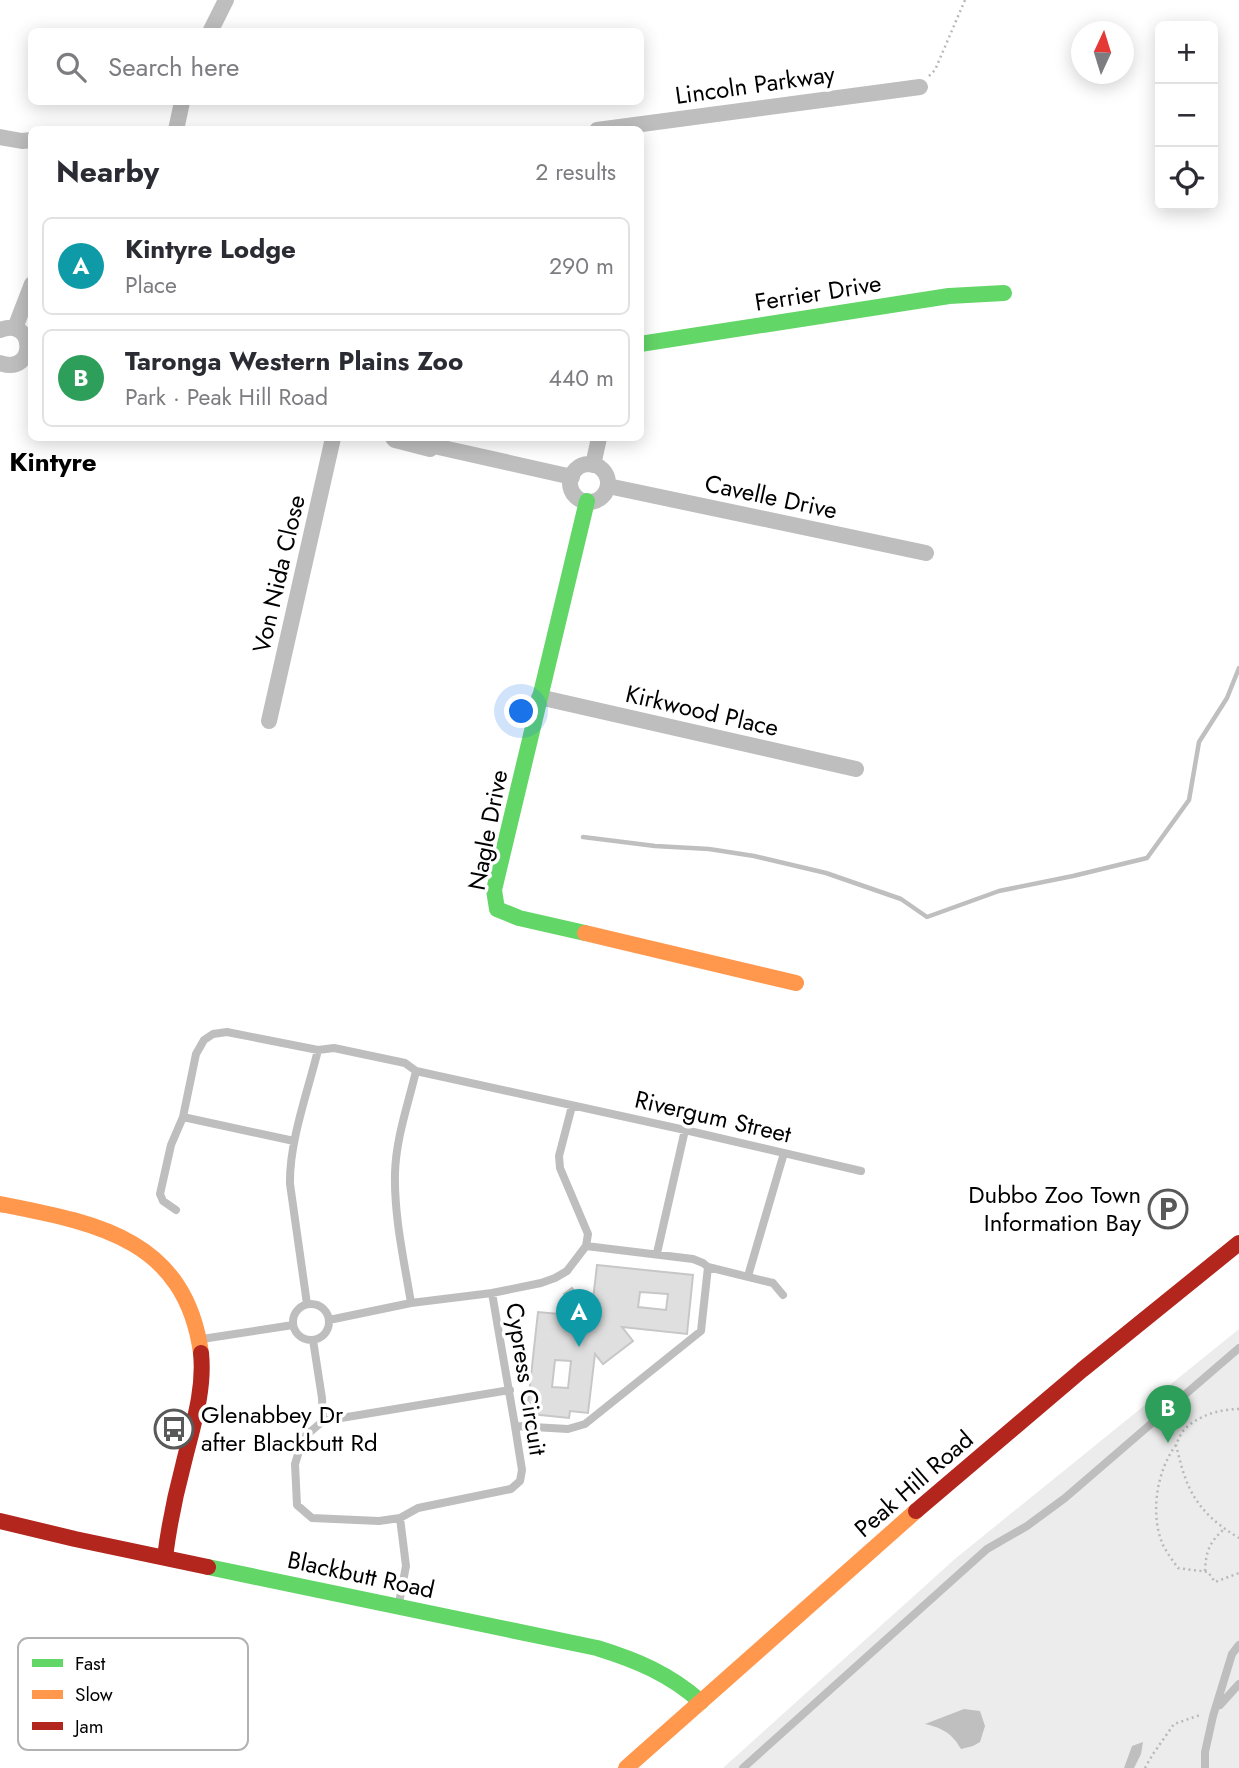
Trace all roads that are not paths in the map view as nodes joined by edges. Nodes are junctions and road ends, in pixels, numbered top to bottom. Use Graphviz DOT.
graph roads {
  1 [pos="226,0"];
  2 [pos="212,28"];
  3 [pos="920,87"];
  4 [pos="181,105"];
  5 [pos="177,126"];
  6 [pos="627,126"];
  7 [pos="0,137"];
  8 [pos="28,143"];
  9 [pos="28,291"];
  10 [pos="1004,293"];
  11 [pos="7,329"];
  12 [pos="28,343"];
  13 [pos="644,343"];
  14 [pos="28,352"];
  15 [pos="0,363"];
  16 [pos="332,441"];
  17 [pos="399,441"];
  18 [pos="431,441"];
  19 [pos="598,441"];
  20 [pos="434,446"];
  21 [pos="593,465"];
  22 [pos="572,477"];
  23 [pos="608,486"];
  24 [pos="587,501"];
  25 [pos="926,552"];
  26 [pos="538,697"];
  27 [pos="269,721"];
  28 [pos="856,769"];
  29 [pos="796,983"];
  30 [pos="318,1050"];
  31 [pos="416,1071"];
  32 [pos="572,1105"];
  33 [pos="183,1117"];
  34 [pos="685,1130"];
  35 [pos="295,1141"];
  36 [pos="784,1153"];
  37 [pos="861,1171"];
  38 [pos="0,1204"];
  39 [pos="176,1210"];
  40 [pos="1239,1243"];
  41 [pos="586,1246"];
  42 [pos="656,1254"];
  43 [pos="708,1267"];
  44 [pos="748,1276"];
  45 [pos="492,1293"];
  46 [pos="783,1295"];
  47 [pos="411,1303"];
  48 [pos="307,1304"];
  49 [pos="329,1320"];
  50 [pos="293,1325"];
  51 [pos="200,1339"];
  52 [pos="313,1340"];
  53 [pos="1239,1348"];
  54 [pos="510,1390"];
  55 [pos="323,1421"];
  56 [pos="515,1426"];
  57 [pos="400,1518"];
  58 [pos="0,1521"];
  59 [pos="166,1557"];
  60 [pos="398,1606"];
  61 [pos="1239,1646"];
  62 [pos="1239,1684"];
  63 [pos="701,1702"];
  64 [pos="1216,1710"];
  65 [pos="626,1768"];
  66 [pos="743,1768"];
  67 [pos="1205,1768"];
  1 -- 2 [label="street"];
  3 -- 6 [label="street, Lincoln Parkway"];
  4 -- 5 [label="street"];
  7 -- 8 [label="street"];
  9 -- 11 [label="street"];
  10 -- 13 [label="main road, Ferrier Drive"];
  11 -- 12 [label="street"];
  14 -- 15 [label="street"];
  16 -- 27 [label="street, Von Nida Close"];
  17 -- 20 [label="street"];
  18 -- 20 [label="street"];
  19 -- 21 [label="street"];
  20 -- 22 [label="street"];
  21 -- 22 [label="street"];
  21 -- 23 [label="street"];
  22 -- 24 [label="street"];
  23 -- 24 [label="street"];
  23 -- 25 [label="street, Cavelle Drive"];
  24 -- 26 [label="main road, Nagle Drive"];
  26 -- 28 [label="street, Kirkwood Place"];
  26 -- 29 [label="main road, Nagle Drive"];
  30 -- 31 [label="lane, Rivergum Street"];
  30 -- 33 [label="lane, Rivergum Street"];
  30 -- 35 [label="lane"];
  31 -- 32 [label="lane, Rivergum Street"];
  31 -- 47 [label="lane"];
  32 -- 34 [label="lane, Rivergum Street"];
  32 -- 41 [label="lane"];
  33 -- 35 [label="lane"];
  33 -- 39 [label="lane"];
  34 -- 36 [label="lane, Rivergum Street"];
  34 -- 42 [label="lane"];
  35 -- 48 [label="lane"];
  36 -- 37 [label="lane, Rivergum Street"];
  36 -- 44 [label="lane"];
  38 -- 51 [label="main road"];
  40 -- 63 [label="main road, Peak Hill Road"];
  41 -- 42 [label="lane"];
  41 -- 45 [label="lane"];
  42 -- 43 [label="lane"];
  43 -- 44 [label="lane"];
  43 -- 56 [label="lane"];
  44 -- 46 [label="lane"];
  45 -- 47 [label="lane"];
  45 -- 54 [label="lane, Cypress Circuit"];
  47 -- 49 [label="lane"];
  48 -- 49 [label="lane"];
  48 -- 50 [label="lane"];
  49 -- 52 [label="lane"];
  50 -- 51 [label="lane"];
  50 -- 52 [label="lane"];
  51 -- 59 [label="main road"];
  52 -- 55 [label="lane"];
  53 -- 66 [label="lane"];
  54 -- 55 [label="lane"];
  54 -- 56 [label="lane, Cypress Circuit"];
  55 -- 57 [label="lane, Cypress Circuit"];
  56 -- 57 [label="lane, Cypress Circuit"];
  57 -- 60 [label="lane"];
  58 -- 59 [label="main road, Blackbutt Road"];
  59 -- 60 [label="main road, Blackbutt Road"];
  60 -- 63 [label="main road, Blackbutt Road"];
  61 -- 64 [label="lane"];
  62 -- 64 [label="lane"];
  63 -- 65 [label="main road, Peak Hill Road"];
  64 -- 67 [label="lane"];
}
